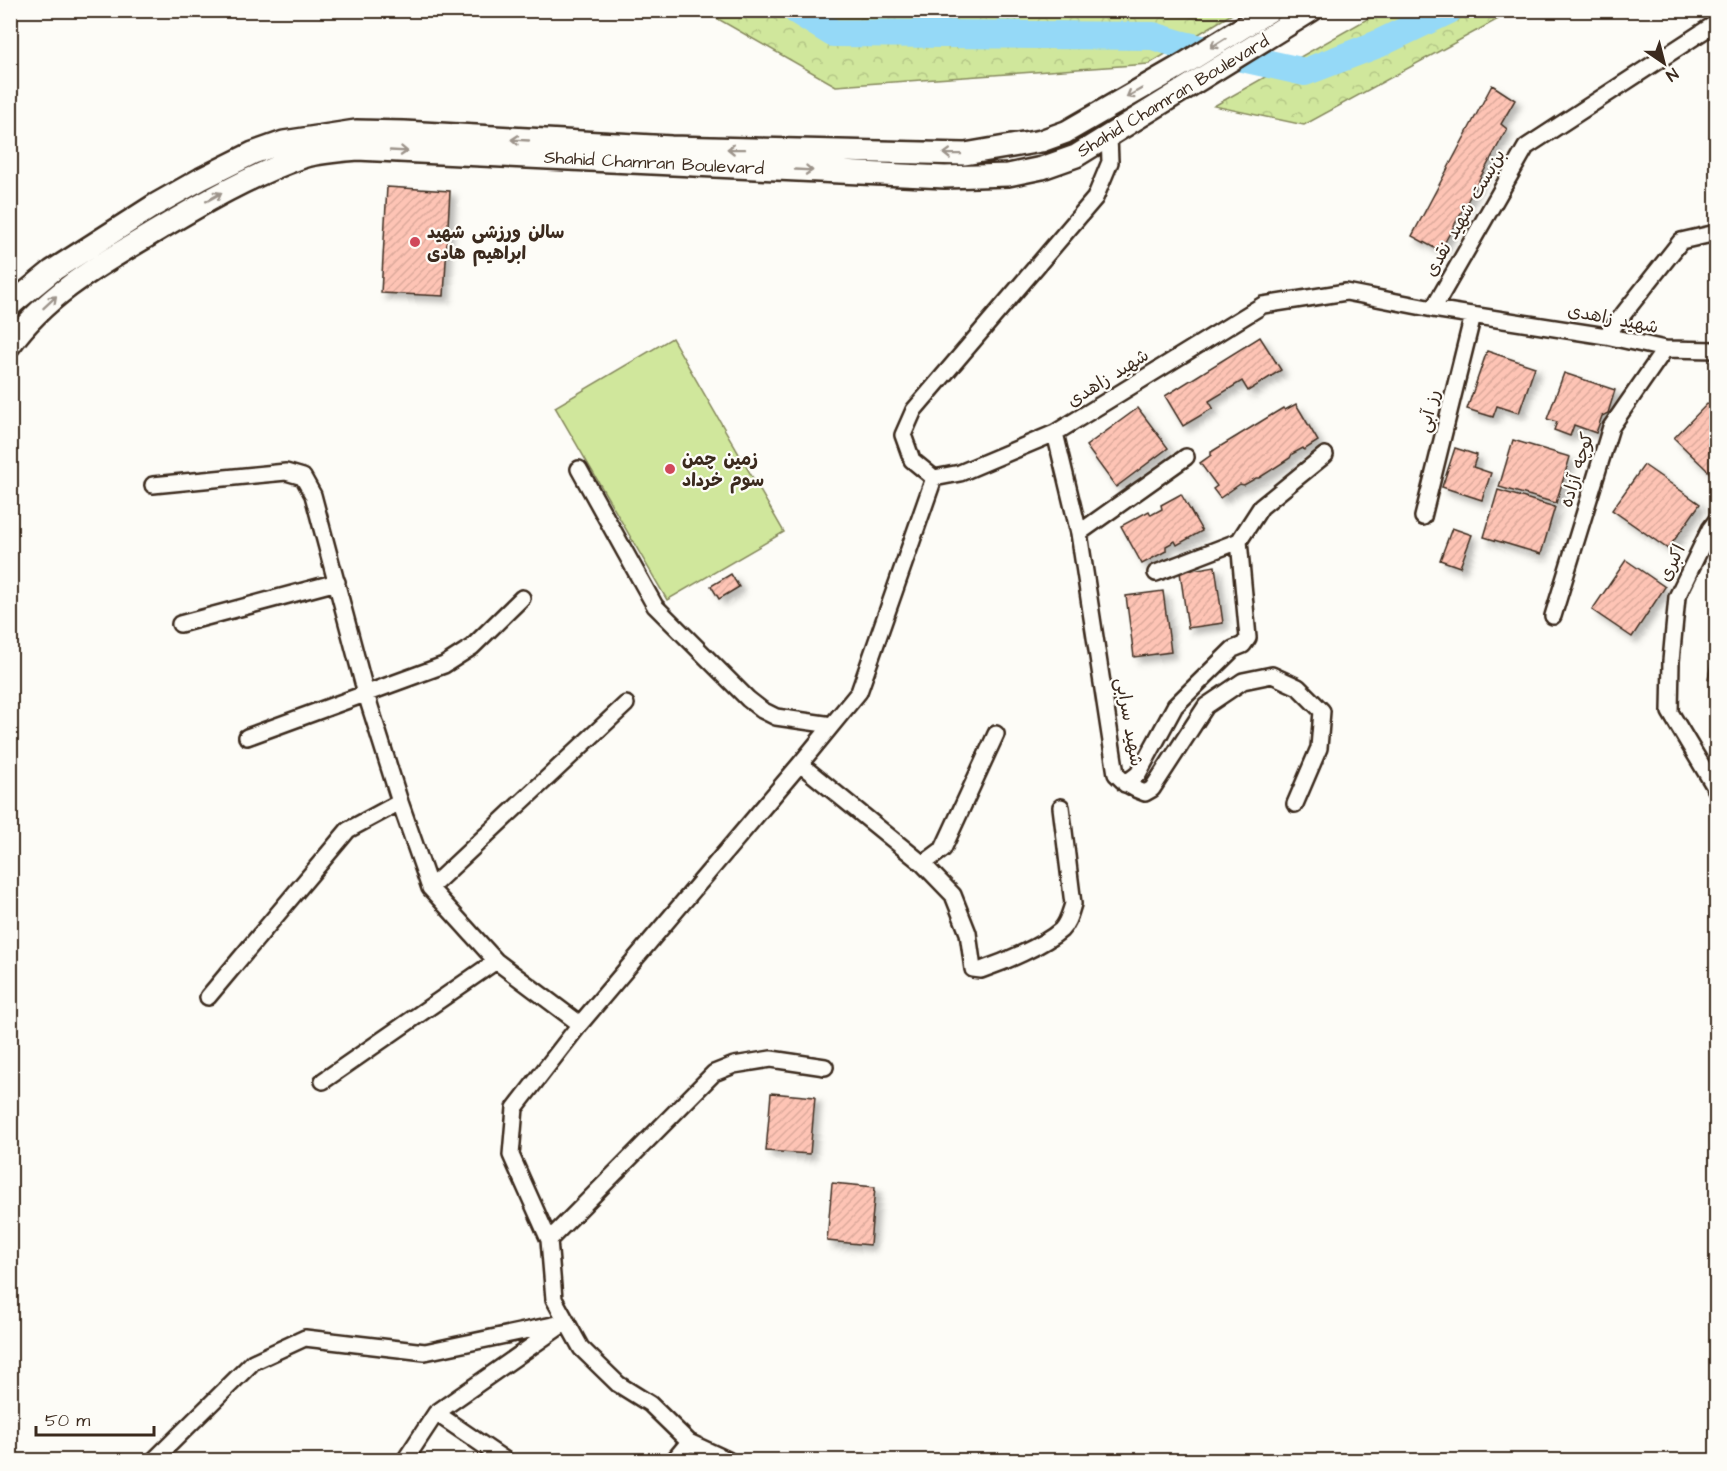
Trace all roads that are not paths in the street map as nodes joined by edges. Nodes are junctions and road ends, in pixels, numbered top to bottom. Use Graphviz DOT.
graph roads {
  1 [pos="1271,10"];
  2 [pos="1304,15"];
  3 [pos="1716,23"];
  4 [pos="1096,115"];
  5 [pos="1109,136"];
  6 [pos="1716,233"];
  7 [pos="10,306"];
  8 [pos="1433,309"];
  9 [pos="1473,315"];
  10 [pos="1606,336"];
  11 [pos="10,345"];
  12 [pos="1665,349"];
  13 [pos="1716,351"];
  14 [pos="1055,433"];
  15 [pos="1325,455"];
  16 [pos="1186,457"];
  17 [pos="579,469"];
  18 [pos="934,478"];
  19 [pos="153,485"];
  20 [pos="1423,517"];
  21 [pos="1716,521"];
  22 [pos="1079,533"];
  23 [pos="1239,541"];
  24 [pos="1156,573"];
  25 [pos="337,582"];
  26 [pos="522,598"];
  27 [pos="1553,616"];
  28 [pos="180,624"];
  29 [pos="366,694"];
  30 [pos="626,704"];
  31 [pos="832,724"];
  32 [pos="996,734"];
  33 [pos="247,737"];
  34 [pos="800,764"];
  35 [pos="1125,784"];
  36 [pos="1716,789"];
  37 [pos="400,802"];
  38 [pos="1295,804"];
  39 [pos="1061,807"];
  40 [pos="923,864"];
  41 [pos="430,888"];
  42 [pos="496,961"];
  43 [pos="208,997"];
  44 [pos="580,1024"];
  45 [pos="825,1067"];
  46 [pos="323,1081"];
  47 [pos="549,1240"];
  48 [pos="567,1322"];
  49 [pos="436,1413"];
  50 [pos="689,1443"];
  51 [pos="154,1461"];
  52 [pos="405,1461"];
  53 [pos="505,1461"];
  54 [pos="674,1461"];
  55 [pos="698,1461"];
  56 [pos="728,1461"];
  1 -- 4 [label="main road, Shahid Chamran Boulevard, one-way"];
  2 -- 5 [label="main road, Shahid Chamran Boulevard"];
  3 -- 8 [label="street, بن‌بست شهید نقدی"];
  4 -- 5 [label="main road"];
  4 -- 7 [label="main road, Shahid Chamran Boulevard, one-way"];
  11 -- 5 [label="main road, Shahid Chamran Boulevard, one-way"];
  5 -- 18 [label="street"];
  6 -- 10 [label="street"];
  8 -- 9 [label="street, شهید زاهدی"];
  8 -- 14 [label="street, شهید زاهدی"];
  9 -- 10 [label="street, شهید زاهدی"];
  9 -- 20 [label="street, رز آبی"];
  10 -- 12 [label="street, شهید زاهدی"];
  12 -- 13 [label="street, شهید زاهدی"];
  12 -- 27 [label="street, کوچه آزاده"];
  14 -- 18 [label="street, شهید زاهدی"];
  14 -- 22 [label="street, شهید سرابی"];
  15 -- 23 [label="street"];
  16 -- 22 [label="street"];
  17 -- 31 [label="street"];
  18 -- 31 [label="street"];
  19 -- 25 [label="street"];
  21 -- 36 [label="street, اکبری"];
  22 -- 35 [label="street, شهید سرابی"];
  23 -- 24 [label="street"];
  23 -- 35 [label="street, شهید سرابی"];
  25 -- 28 [label="street"];
  25 -- 29 [label="street"];
  26 -- 29 [label="street"];
  29 -- 33 [label="street"];
  29 -- 37 [label="street"];
  30 -- 41 [label="street"];
  31 -- 34 [label="street"];
  32 -- 40 [label="street"];
  34 -- 40 [label="street"];
  34 -- 44 [label="street"];
  35 -- 38 [label="street"];
  37 -- 41 [label="street"];
  37 -- 43 [label="street"];
  39 -- 40 [label="street"];
  41 -- 42 [label="street"];
  42 -- 44 [label="street"];
  42 -- 46 [label="street"];
  44 -- 47 [label="street"];
  45 -- 47 [label="street"];
  47 -- 48 [label="street"];
  48 -- 49 [label="street"];
  48 -- 50 [label="street"];
  48 -- 51 [label="street"];
  49 -- 52 [label="street"];
  49 -- 53 [label="street"];
  50 -- 54 [label="street"];
  50 -- 55 [label="street"];
  50 -- 56 [label="street"];
}
